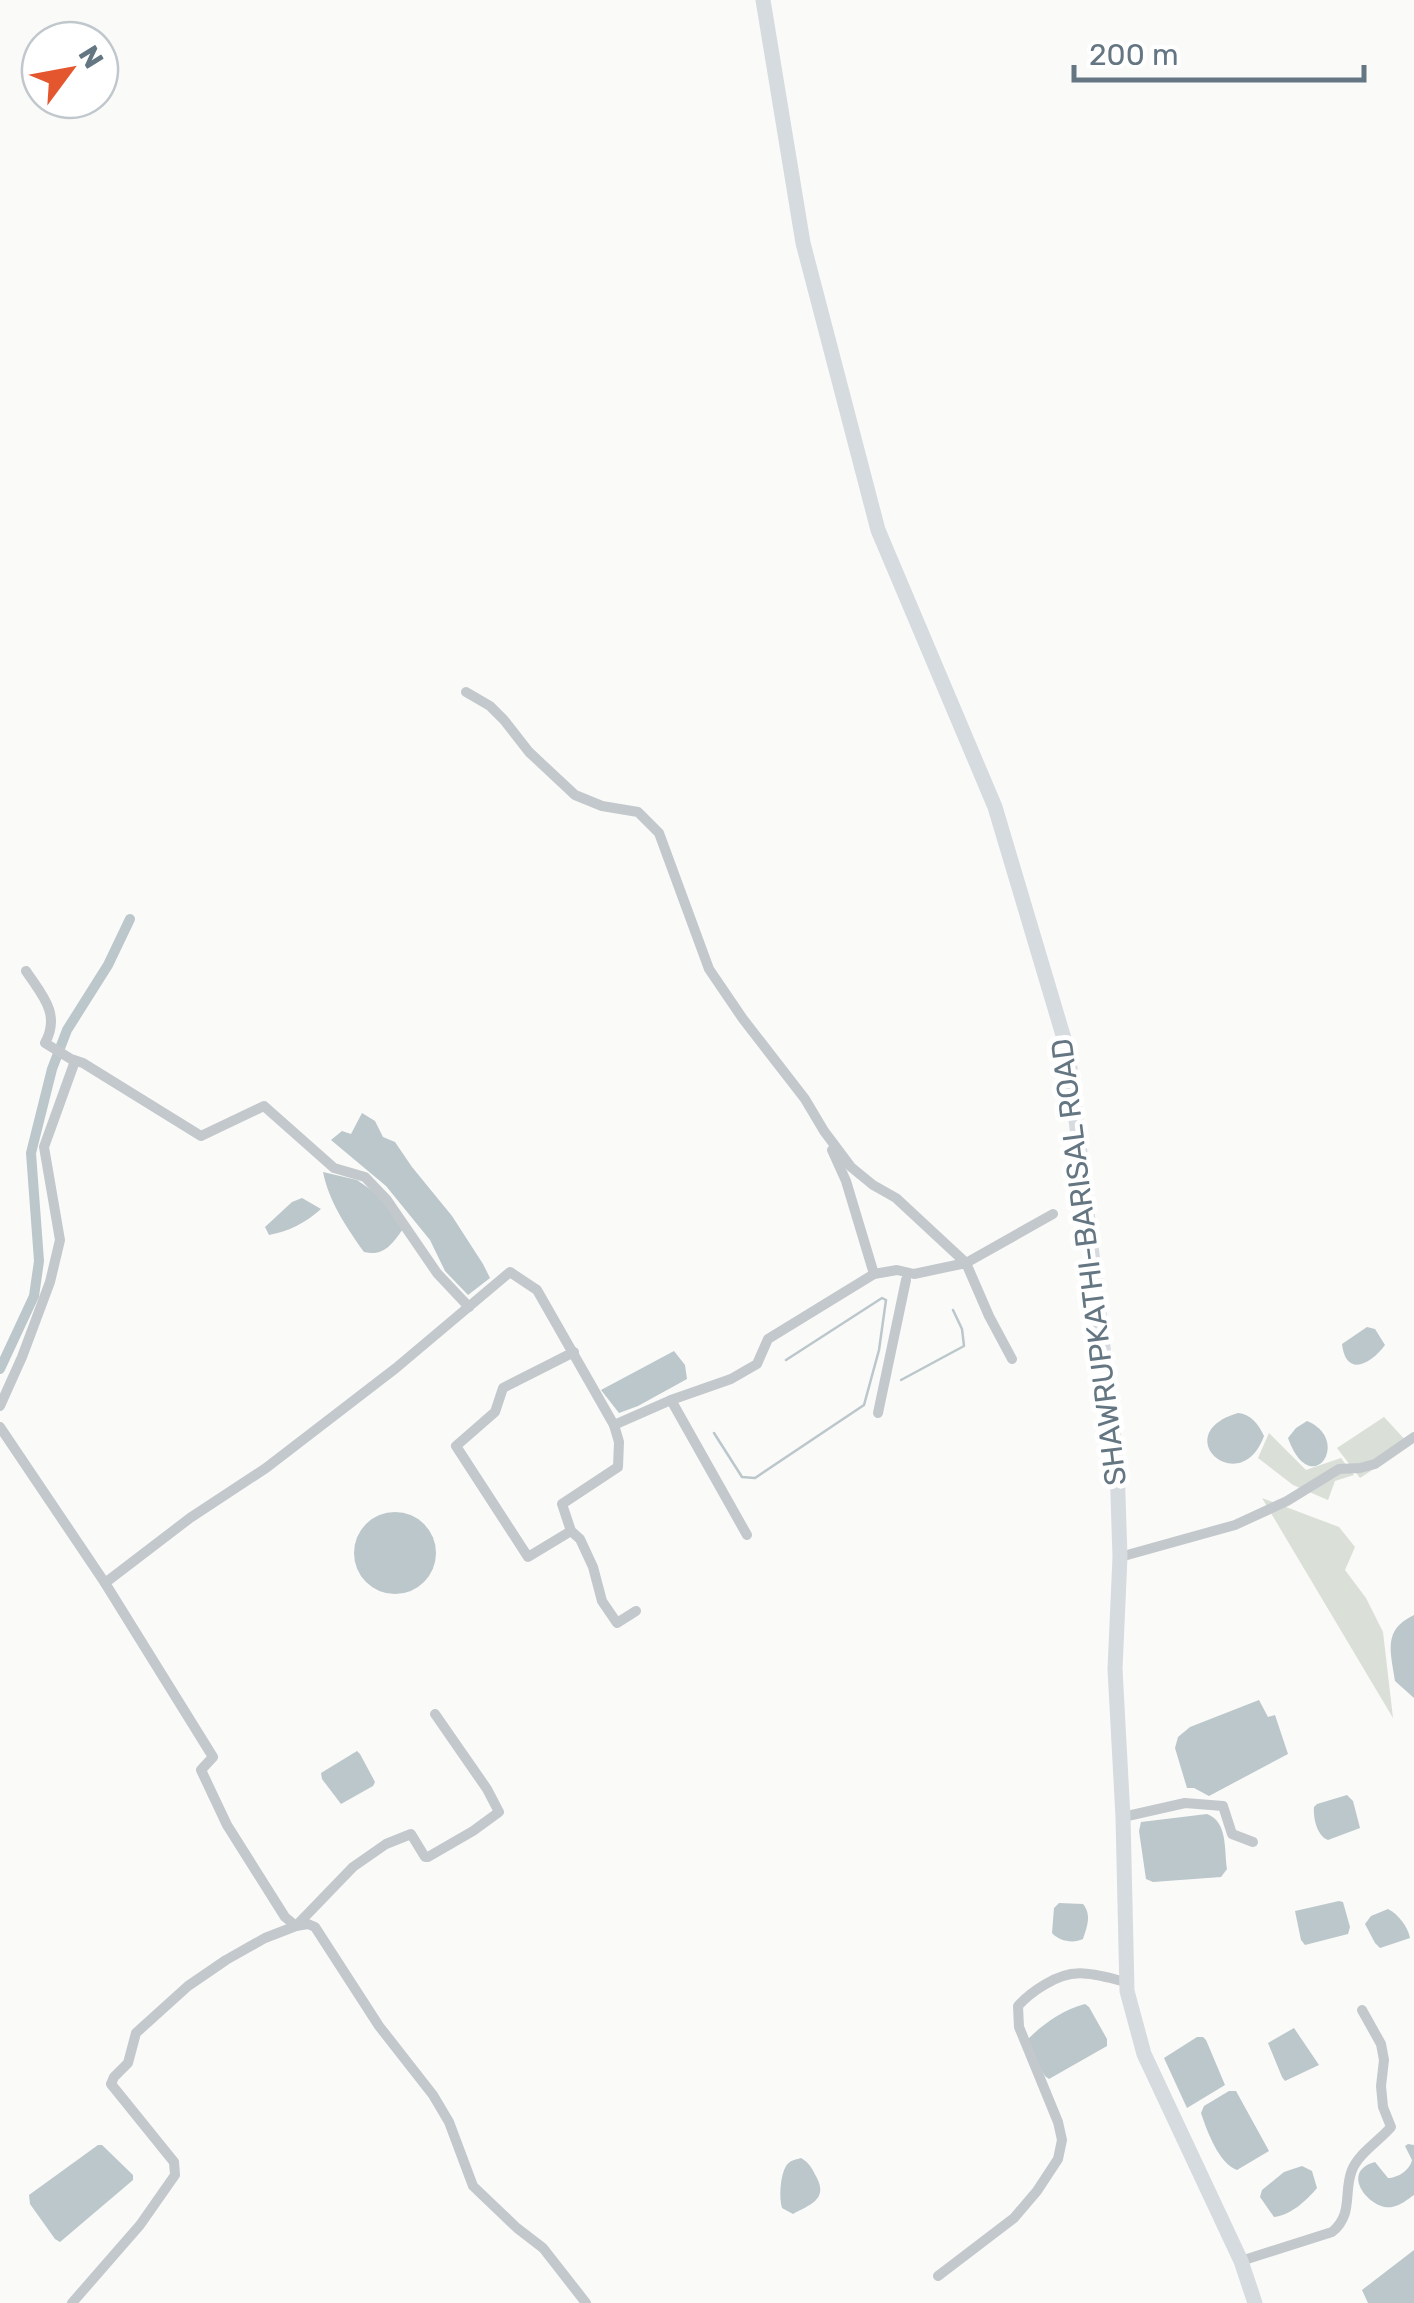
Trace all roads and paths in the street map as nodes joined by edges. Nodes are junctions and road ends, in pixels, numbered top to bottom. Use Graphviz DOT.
graph roads {
  1 [pos="763,0"];
  2 [pos="466,692"];
  3 [pos="26,971"];
  4 [pos="73,1060"];
  5 [pos="824,1130"];
  6 [pos="1053,1214"];
  7 [pos="966,1263"];
  8 [pos="874,1274"];
  9 [pos="906,1280"];
  10 [pos="469,1307"];
  11 [pos="574,1352"];
  12 [pos="1012,1359"];
  13 [pos="671,1400"];
  14 [pos="0,1406"];
  15 [pos="878,1412"];
  16 [pos="614,1425"];
  17 [pos="0,1427"];
  18 [pos="1414,1437"];
  19 [pos="572,1530"];
  20 [pos="746,1536"];
  21 [pos="1120,1557"];
  22 [pos="105,1583"];
  23 [pos="636,1610"];
  24 [pos="434,1714"];
  25 [pos="1122,1817"];
  26 [pos="1254,1842"];
  27 [pos="296,1926"];
  28 [pos="1126,1982"];
  29 [pos="1362,2010"];
  30 [pos="1240,2262"];
  31 [pos="938,2276"];
  32 [pos="72,2303"];
  33 [pos="586,2303"];
  34 [pos="1254,2303"];
  1 -- 21 [label="main road, SHAWRUPKATHI-BARISAL ROAD"];
  2 -- 5 [label="street"];
  3 -- 4 [label="street"];
  4 -- 10 [label="street"];
  4 -- 14 [label="street"];
  5 -- 7 [label="street"];
  5 -- 8 [label="street"];
  6 -- 7 [label="street"];
  7 -- 8 [label="street"];
  7 -- 12 [label="street"];
  8 -- 13 [label="street"];
  9 -- 15 [label="street"];
  10 -- 11 [label="street"];
  10 -- 22 [label="street"];
  11 -- 16 [label="street"];
  11 -- 19 [label="street"];
  13 -- 16 [label="street"];
  13 -- 20 [label="street"];
  16 -- 19 [label="street"];
  17 -- 22 [label="street"];
  18 -- 21 [label="street"];
  19 -- 23 [label="street"];
  21 -- 25 [label="main road, SHAWRUPKATHI-BARISAL ROAD"];
  22 -- 27 [label="street"];
  24 -- 27 [label="street"];
  25 -- 26 [label="street"];
  25 -- 28 [label="main road, SHAWRUPKATHI-BARISAL ROAD"];
  27 -- 32 [label="street"];
  27 -- 33 [label="street"];
  28 -- 30 [label="main road, SHAWRUPKATHI-BARISAL ROAD"];
  28 -- 31 [label="street"];
  29 -- 30 [label="street"];
  30 -- 34 [label="main road, SHAWRUPKATHI-BARISAL ROAD"];
}
